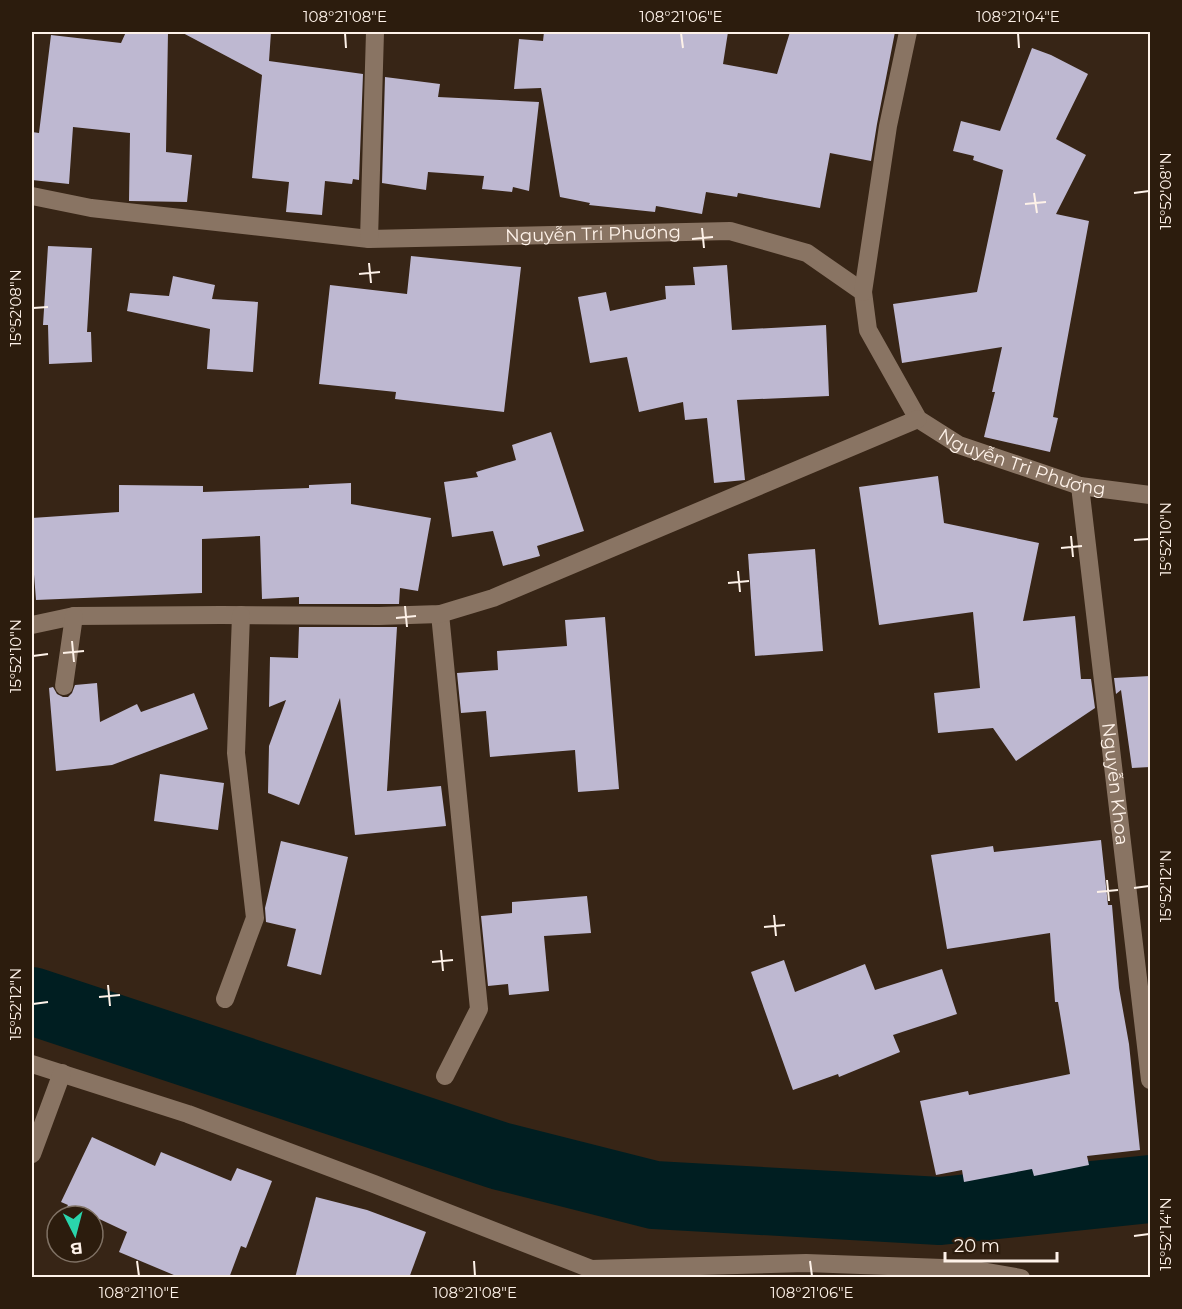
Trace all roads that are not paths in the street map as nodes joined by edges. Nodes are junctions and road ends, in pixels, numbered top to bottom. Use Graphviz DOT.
graph roads {
  1 [pos="375,32"];
  2 [pos="908,32"];
  3 [pos="32,196"];
  4 [pos="369,239"];
  5 [pos="862,292"];
  6 [pos="918,419"];
  7 [pos="1080,486"];
  8 [pos="1150,495"];
  9 [pos="440,614"];
  10 [pos="241,615"];
  11 [pos="74,616"];
  12 [pos="32,625"];
  13 [pos="64,686"];
  14 [pos="225,999"];
  15 [pos="32,1064"];
  16 [pos="62,1073"];
  17 [pos="445,1076"];
  18 [pos="1150,1080"];
  19 [pos="32,1154"];
  20 [pos="1021,1278"];
  1 -- 4 [label="street"];
  2 -- 5 [label="street"];
  3 -- 4 [label="street, Nguyễn Tri Phương"];
  4 -- 5 [label="street, Nguyễn Tri Phương"];
  5 -- 6 [label="street, Nguyễn Tri Phương"];
  6 -- 7 [label="street, Nguyễn Tri Phương"];
  6 -- 9 [label="street"];
  7 -- 8 [label="street, Nguyễn Tri Phương"];
  7 -- 18 [label="street, Nguyễn Khoa"];
  9 -- 10 [label="street"];
  9 -- 17 [label="street"];
  10 -- 11 [label="street"];
  10 -- 14 [label="street"];
  11 -- 12 [label="street"];
  11 -- 13 [label="street"];
  15 -- 16 [label="street"];
  16 -- 19 [label="street"];
  16 -- 20 [label="street"];
}
